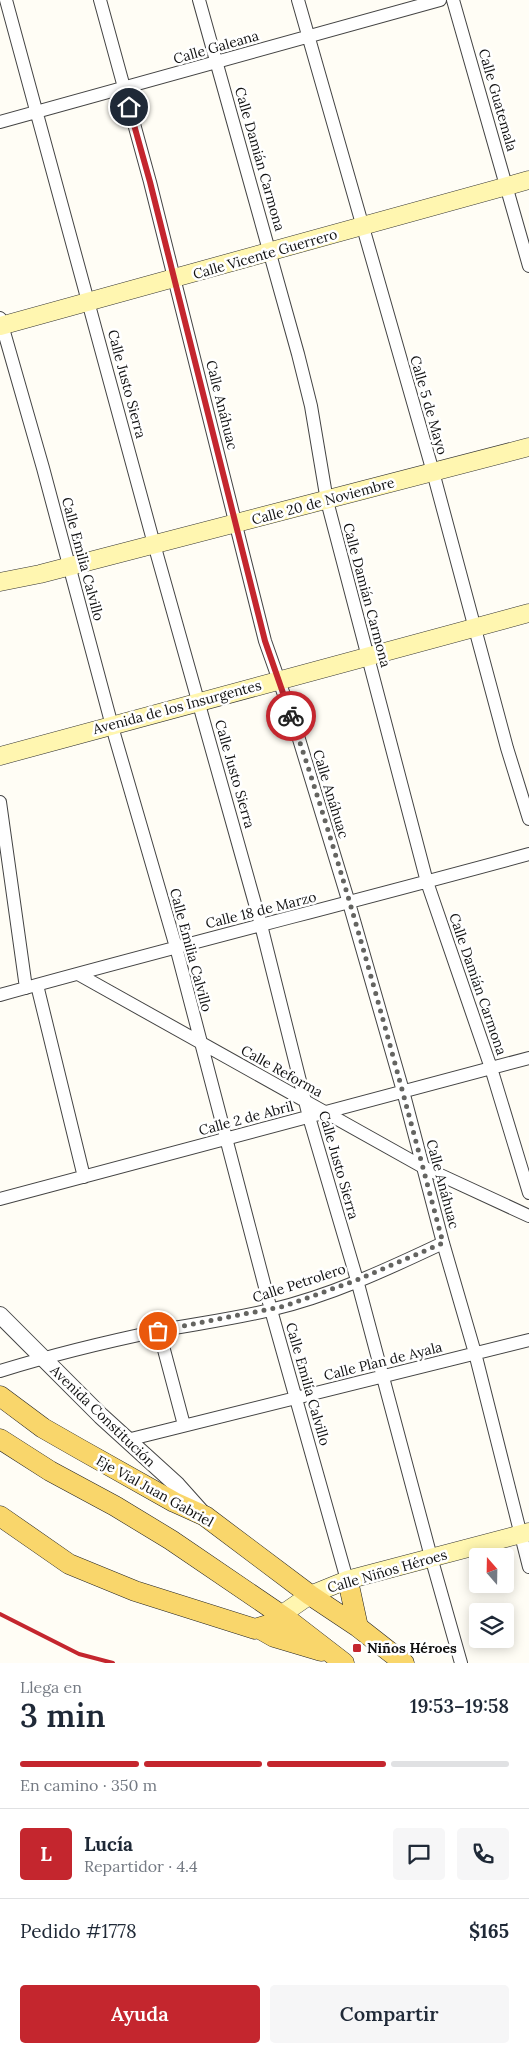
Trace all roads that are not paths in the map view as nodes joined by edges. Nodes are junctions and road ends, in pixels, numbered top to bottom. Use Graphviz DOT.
graph roads {
  1 [pos="6,0"];
  2 [pos="100,0"];
  3 [pos="199,0"];
  4 [pos="298,0"];
  5 [pos="440,0"];
  6 [pos="454,0"];
  7 [pos="308,36"];
  8 [pos="217,62"];
  9 [pos="124,88"];
  10 [pos="36,112"];
  11 [pos="0,122"];
  12 [pos="529,180"];
  13 [pos="507,186"];
  14 [pos="363,226"];
  15 [pos="271,252"];
  16 [pos="529,266"];
  17 [pos="174,279"];
  18 [pos="89,302"];
  19 [pos="1,323"];
  20 [pos="529,447"];
  21 [pos="433,472"];
  22 [pos="327,500"];
  23 [pos="236,523"];
  24 [pos="154,544"];
  25 [pos="68,566"];
  26 [pos="0,582"];
  27 [pos="529,613"];
  28 [pos="475,628"];
  29 [pos="368,657"];
  30 [pos="278,680"];
  31 [pos="199,702"];
  32 [pos="112,725"];
  33 [pos="0,756"];
  34 [pos="0,802"];
  35 [pos="529,819"];
  36 [pos="529,854"];
  37 [pos="427,882"];
  38 [pos="349,903"];
  39 [pos="261,925"];
  40 [pos="176,947"];
  41 [pos="78,974"];
  42 [pos="31,986"];
  43 [pos="0,995"];
  44 [pos="200,1043"];
  45 [pos="529,1058"];
  46 [pos="491,1068"];
  47 [pos="403,1091"];
  48 [pos="305,1099"];
  49 [pos="327,1112"];
  50 [pos="309,1117"];
  51 [pos="225,1139"];
  52 [pos="423,1167"];
  53 [pos="84,1177"];
  54 [pos="529,1193"];
  55 [pos="0,1200"];
  56 [pos="529,1216"];
  57 [pos="443,1243"];
  58 [pos="357,1280"];
  59 [pos="271,1310"];
  60 [pos="0,1315"];
  61 [pos="158,1331"];
  62 [pos="529,1340"];
  63 [pos="476,1353"];
  64 [pos="43,1358"];
  65 [pos="0,1371"];
  66 [pos="383,1377"];
  67 [pos="0,1396"];
  68 [pos="297,1398"];
  69 [pos="184,1426"];
  70 [pos="0,1439"];
  71 [pos="127,1440"];
  72 [pos="0,1516"];
  73 [pos="205,1516"];
  74 [pos="525,1536"];
  75 [pos="432,1561"];
  76 [pos="529,1567"];
  77 [pos="349,1585"];
  78 [pos="316,1599"];
  79 [pos="284,1617"];
  80 [pos="358,1627"];
  81 [pos="260,1628"];
  82 [pos="338,1659"];
  83 [pos="404,1663"];
  84 [pos="461,1663"];
  1 -- 10 [label="street, Calle Justo Sierra"];
  2 -- 9 [label="street, Calle Anáhuac"];
  3 -- 8 [label="street, Calle Damián Carmona"];
  4 -- 7 [label="street, Calle 5 de Mayo"];
  5 -- 7 [label="street, Calle Galeana"];
  6 -- 13 [label="street, Calle Guatemala"];
  7 -- 8 [label="street, Calle Galeana"];
  7 -- 14 [label="street, Calle 5 de Mayo"];
  8 -- 9 [label="street, Calle Galeana"];
  8 -- 15 [label="street, Calle Damián Carmona"];
  9 -- 10 [label="street, Calle Galeana"];
  9 -- 17 [label="street, Calle Anáhuac"];
  10 -- 11 [label="street, Calle Galeana"];
  10 -- 18 [label="street, Calle Justo Sierra"];
  12 -- 13 [label="main road, Calle Vicente Guerrero"];
  13 -- 14 [label="main road, Calle Vicente Guerrero"];
  13 -- 16 [label="street, Calle Guatemala"];
  14 -- 15 [label="main road, Calle Vicente Guerrero"];
  14 -- 21 [label="street, Calle 5 de Mayo"];
  15 -- 17 [label="main road, Calle Vicente Guerrero"];
  15 -- 22 [label="street, Calle Damián Carmona"];
  17 -- 18 [label="main road, Calle Vicente Guerrero"];
  17 -- 23 [label="street, Calle Anáhuac"];
  18 -- 19 [label="main road, Calle Vicente Guerrero"];
  18 -- 24 [label="street, Calle Justo Sierra"];
  19 -- 25 [label="street, Calle Emilia Calvillo"];
  20 -- 21 [label="main road, Calle 20 de Noviembre"];
  21 -- 22 [label="main road, Calle 20 de Noviembre"];
  21 -- 28 [label="street, Calle 5 de Mayo"];
  22 -- 23 [label="main road, Calle 20 de Noviembre"];
  22 -- 29 [label="street, Calle Damián Carmona"];
  23 -- 24 [label="main road, Calle 20 de Noviembre"];
  23 -- 30 [label="street, Calle Anáhuac"];
  24 -- 25 [label="main road, Calle 20 de Noviembre"];
  24 -- 31 [label="street, Calle Justo Sierra"];
  25 -- 26 [label="main road, Calle 20 de Noviembre"];
  25 -- 32 [label="street, Calle Emilia Calvillo"];
  27 -- 28 [label="main road, Avenida de los Insurgentes"];
  28 -- 29 [label="main road, Avenida de los Insurgentes"];
  28 -- 35 [label="street, Calle 5 de Mayo"];
  29 -- 30 [label="main road, Avenida de los Insurgentes"];
  29 -- 37 [label="street, Calle Damián Carmona"];
  30 -- 31 [label="main road, Avenida de los Insurgentes"];
  30 -- 38 [label="street, Calle Anáhuac"];
  31 -- 32 [label="main road, Avenida de los Insurgentes"];
  31 -- 39 [label="street, Calle Justo Sierra"];
  32 -- 33 [label="main road, Avenida de los Insurgentes"];
  32 -- 40 [label="street, Calle Emilia Calvillo"];
  34 -- 42 [label="street"];
  36 -- 37 [label="street, Calle 18 de Marzo"];
  37 -- 38 [label="street, Calle 18 de Marzo"];
  37 -- 46 [label="street, Calle Damián Carmona"];
  38 -- 39 [label="street, Calle 18 de Marzo"];
  38 -- 47 [label="street, Calle Anáhuac"];
  39 -- 40 [label="street, Calle 18 de Marzo"];
  39 -- 48 [label="street, Calle Justo Sierra"];
  40 -- 41 [label="street, Calle 18 de Marzo"];
  40 -- 44 [label="street, Calle Emilia Calvillo"];
  41 -- 42 [label="street, Calle 18 de Marzo"];
  41 -- 44 [label="street, Calle Reforma"];
  42 -- 43 [label="street, Calle 18 de Marzo"];
  42 -- 53 [label="street"];
  44 -- 48 [label="street, Calle Reforma"];
  44 -- 51 [label="street, Calle Emilia Calvillo"];
  45 -- 46 [label="street, Calle 2 de Abril"];
  46 -- 47 [label="street, Calle 2 de Abril"];
  46 -- 54 [label="street, Calle Damián Carmona"];
  47 -- 49 [label="street, Calle 2 de Abril"];
  47 -- 52 [label="street, Calle Anáhuac"];
  48 -- 49 [label="street, Calle Reforma"];
  48 -- 50 [label="street, Calle Justo Sierra"];
  49 -- 50 [label="street, Calle 2 de Abril"];
  49 -- 52 [label="street, Calle Reforma"];
  50 -- 51 [label="street, Calle 2 de Abril"];
  50 -- 58 [label="street, Calle Justo Sierra"];
  51 -- 53 [label="street, Calle 2 de Abril"];
  51 -- 59 [label="street, Calle Emilia Calvillo"];
  52 -- 56 [label="street, Calle Reforma"];
  52 -- 57 [label="street, Calle Anáhuac"];
  53 -- 55 [label="street, Calle 2 de Abril"];
  57 -- 58 [label="street, Calle Petrolero"];
  57 -- 63 [label="street, Calle Anáhuac"];
  58 -- 59 [label="street, Calle Petrolero"];
  58 -- 66 [label="street, Calle Justo Sierra"];
  59 -- 61 [label="street, Calle Petrolero"];
  59 -- 68 [label="street, Calle Emilia Calvillo"];
  60 -- 64 [label="street, Avenida Constitución"];
  61 -- 64 [label="street, Calle Petrolero"];
  61 -- 69 [label="street"];
  62 -- 63 [label="street, Calle Plan de Ayala"];
  63 -- 66 [label="street, Calle Plan de Ayala"];
  63 -- 74 [label="street, Calle Anáhuac"];
  64 -- 65 [label="street, Calle Petrolero"];
  64 -- 71 [label="street, Avenida Constitución"];
  66 -- 68 [label="street, Calle Plan de Ayala"];
  66 -- 75 [label="street, Calle Justo Sierra"];
  67 -- 73 [label="main road, Eje Vial Juan Gabriel"];
  68 -- 69 [label="street, Calle Plan de Ayala"];
  68 -- 77 [label="street, Calle Emilia Calvillo"];
  69 -- 71 [label="street, Calle Plan de Ayala"];
  70 -- 79 [label="main road"];
  71 -- 73 [label="street, Avenida Constitución"];
  72 -- 81 [label="main road"];
  73 -- 78 [label="main road, Eje Vial Juan Gabriel"];
  74 -- 75 [label="main road, Calle Niños Héroes"];
  74 -- 76 [label="street, Calle Anáhuac"];
  75 -- 77 [label="main road, Calle Niños Héroes"];
  75 -- 84 [label="street, Calle Justo Sierra"];
  77 -- 78 [label="main road, Calle Niños Héroes"];
  77 -- 80 [label="main road"];
  78 -- 79 [label="main road, Calle Niños Héroes"];
  78 -- 80 [label="main road, Eje Vial Juan Gabriel"];
  79 -- 81 [label="main road"];
  79 -- 82 [label="main road"];
  80 -- 83 [label="main road, Eje Vial Juan Gabriel"];
  81 -- 82 [label="main road"];
}
